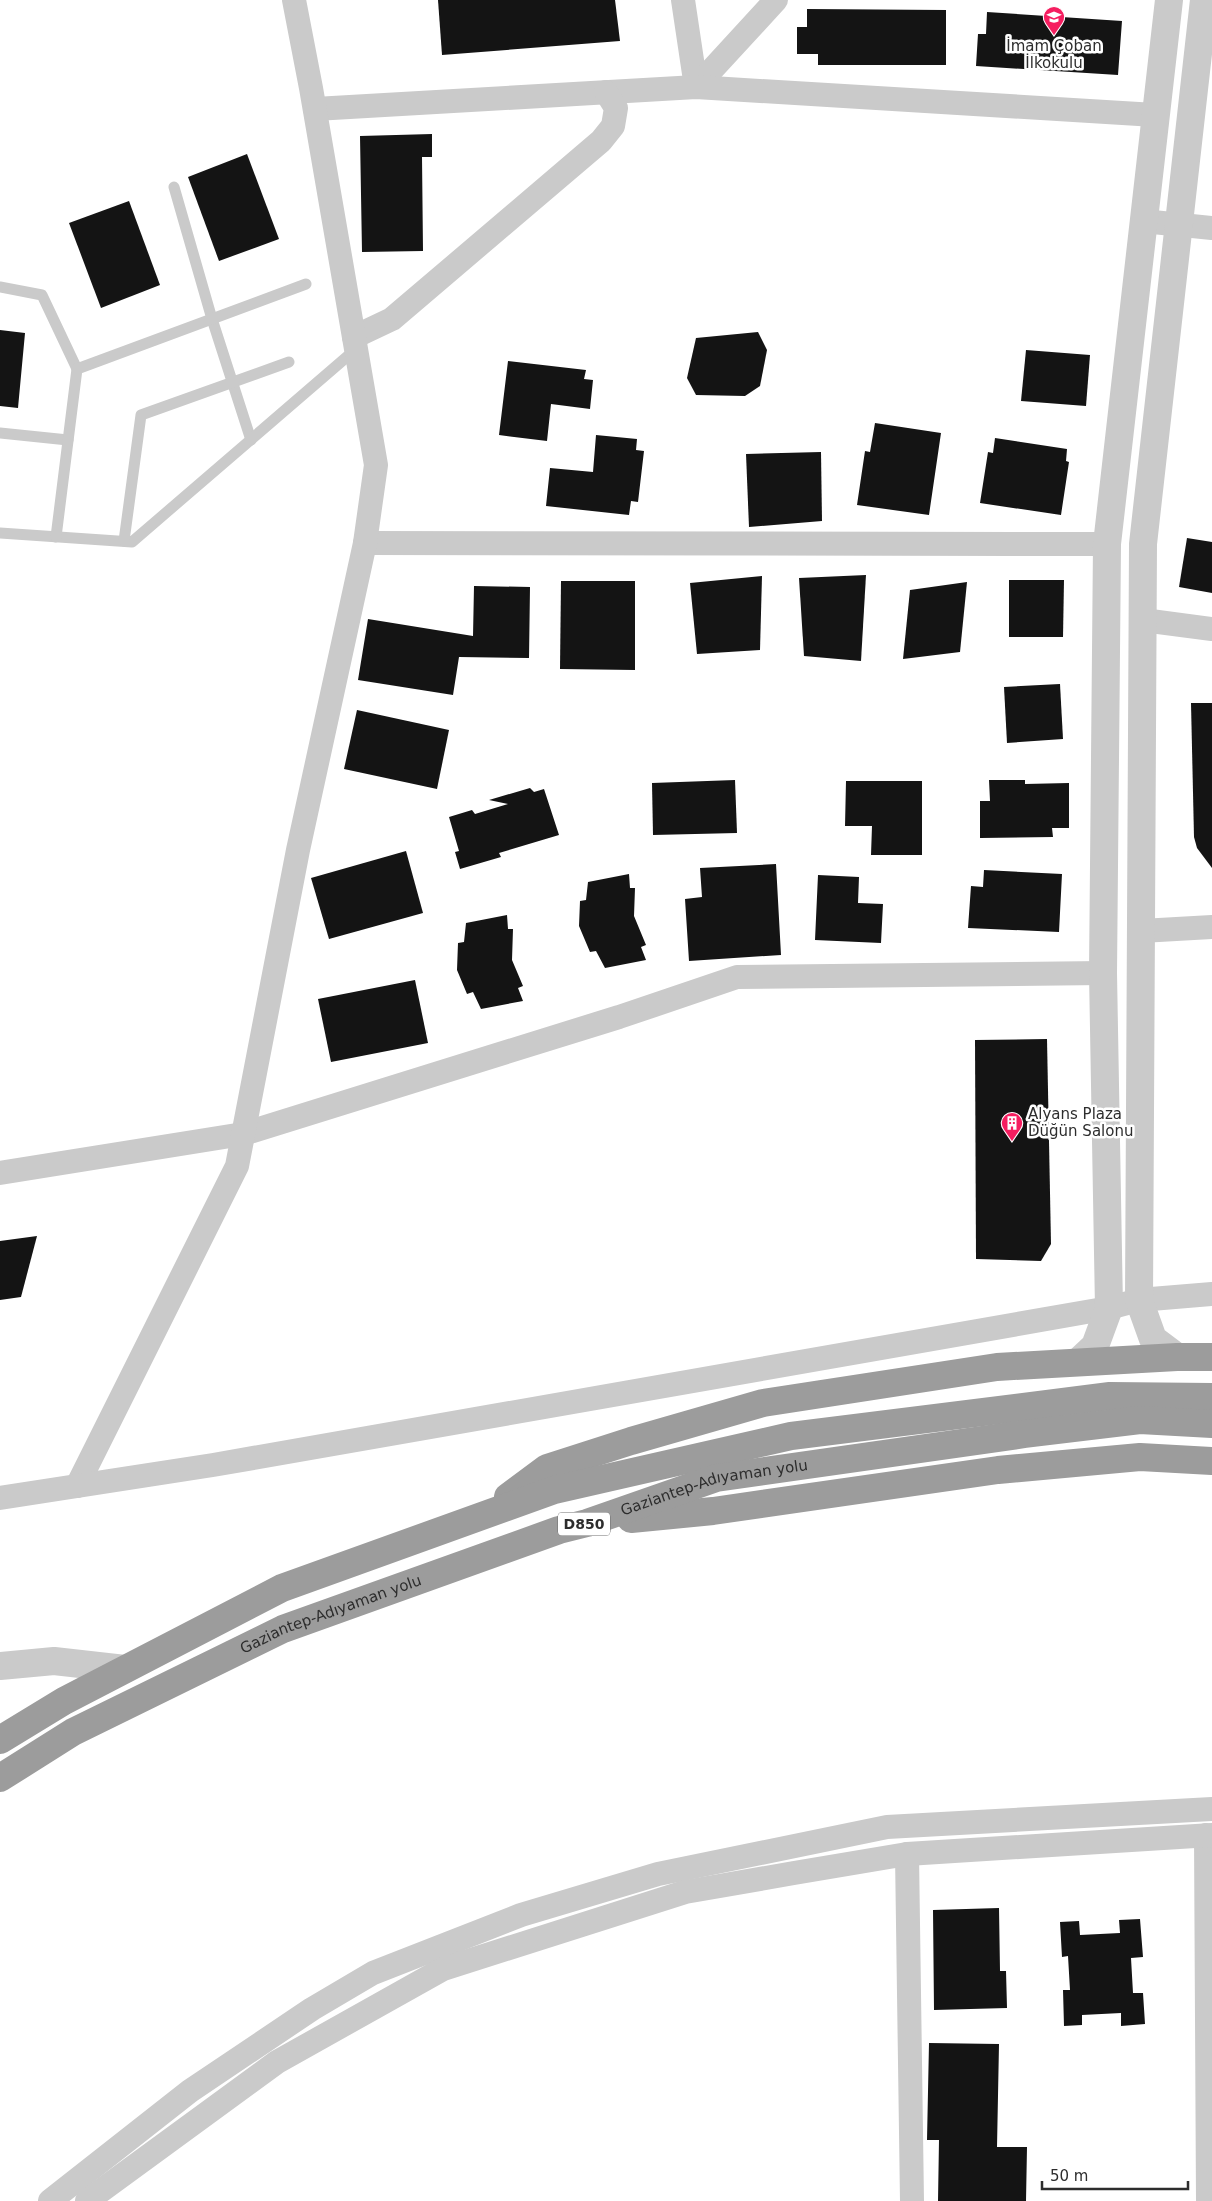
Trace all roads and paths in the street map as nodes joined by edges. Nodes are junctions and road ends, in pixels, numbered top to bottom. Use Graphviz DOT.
graph roads {
  1 [pos="294,0"];
  2 [pos="683,0"];
  3 [pos="776,0"];
  4 [pos="1169,0"];
  5 [pos="1204,0"];
  6 [pos="696,87"];
  7 [pos="606,92"];
  8 [pos="315,109"];
  9 [pos="1155,115"];
  10 [pos="174,187"];
  11 [pos="1143,221"];
  12 [pos="1180,223"];
  13 [pos="1212,228"];
  14 [pos="306,284"];
  15 [pos="0,287"];
  16 [pos="212,319"];
  17 [pos="355,343"];
  18 [pos="290,362"];
  19 [pos="77,369"];
  20 [pos="232,382"];
  21 [pos="0,433"];
  22 [pos="68,440"];
  23 [pos="251,440"];
  24 [pos="0,534"];
  25 [pos="56,537"];
  26 [pos="124,541"];
  27 [pos="365,543"];
  28 [pos="1107,544"];
  29 [pos="1143,620"];
  30 [pos="1212,629"];
  31 [pos="1212,927"];
  32 [pos="1141,931"];
  33 [pos="1104,972"];
  34 [pos="243,1134"];
  35 [pos="0,1173"];
  36 [pos="1212,1294"];
  37 [pos="1139,1300"];
  38 [pos="1109,1308"];
  39 [pos="1177,1357"];
  40 [pos="1212,1357"];
  41 [pos="1079,1361"];
  42 [pos="1212,1397"];
  43 [pos="1212,1424"];
  44 [pos="1212,1461"];
  45 [pos="77,1486"];
  46 [pos="0,1498"];
  47 [pos="480,1516"];
  48 [pos="587,1523"];
  49 [pos="0,1666"];
  50 [pos="125,1669"];
  51 [pos="0,1740"];
  52 [pos="0,1778"];
  53 [pos="1212,1809"];
  54 [pos="1209,1835"];
  55 [pos="907,1854"];
  56 [pos="50,2201"];
  57 [pos="87,2201"];
  58 [pos="912,2201"];
  59 [pos="1208,2201"];
  1 -- 8 [label="street"];
  2 -- 6 [label="street"];
  3 -- 6 [label="street"];
  4 -- 9 [label="street"];
  5 -- 12 [label="street"];
  6 -- 7 [label="street"];
  6 -- 9 [label="street"];
  7 -- 8 [label="street"];
  7 -- 17 [label="street"];
  8 -- 17 [label="street"];
  9 -- 11 [label="street"];
  10 -- 16 [label="lane"];
  11 -- 12 [label="street"];
  11 -- 28 [label="street"];
  12 -- 13 [label="street"];
  12 -- 29 [label="street"];
  14 -- 16 [label="lane"];
  15 -- 19 [label="lane"];
  16 -- 19 [label="lane"];
  16 -- 20 [label="lane"];
  17 -- 23 [label="lane"];
  17 -- 27 [label="street"];
  18 -- 20 [label="lane"];
  19 -- 22 [label="lane"];
  20 -- 23 [label="lane"];
  20 -- 26 [label="lane"];
  21 -- 22 [label="lane"];
  22 -- 25 [label="lane"];
  23 -- 26 [label="lane"];
  24 -- 25 [label="lane"];
  25 -- 26 [label="lane"];
  27 -- 28 [label="street"];
  27 -- 34 [label="street"];
  28 -- 33 [label="street"];
  29 -- 30 [label="street"];
  29 -- 32 [label="street"];
  31 -- 32 [label="street"];
  32 -- 37 [label="street"];
  33 -- 34 [label="street"];
  33 -- 38 [label="street"];
  34 -- 35 [label="street"];
  34 -- 45 [label="street"];
  36 -- 37 [label="street"];
  37 -- 38 [label="street"];
  37 -- 39 [label="street"];
  38 -- 41 [label="street"];
  38 -- 45 [label="street"];
  39 -- 40 [label="highway"];
  39 -- 41 [label="highway"];
  41 -- 47 [label="highway"];
  42 -- 47 [label="highway"];
  43 -- 48 [label="highway, Gaziantep-Adıyaman yolu / D850"];
  44 -- 48 [label="highway"];
  45 -- 46 [label="street"];
  47 -- 50 [label="highway"];
  48 -- 52 [label="highway, Gaziantep-Adıyaman yolu / D850"];
  49 -- 50 [label="street"];
  50 -- 51 [label="highway"];
  53 -- 56 [label="street"];
  54 -- 55 [label="street"];
  54 -- 59 [label="street"];
  55 -- 57 [label="street"];
  55 -- 58 [label="street"];
}
